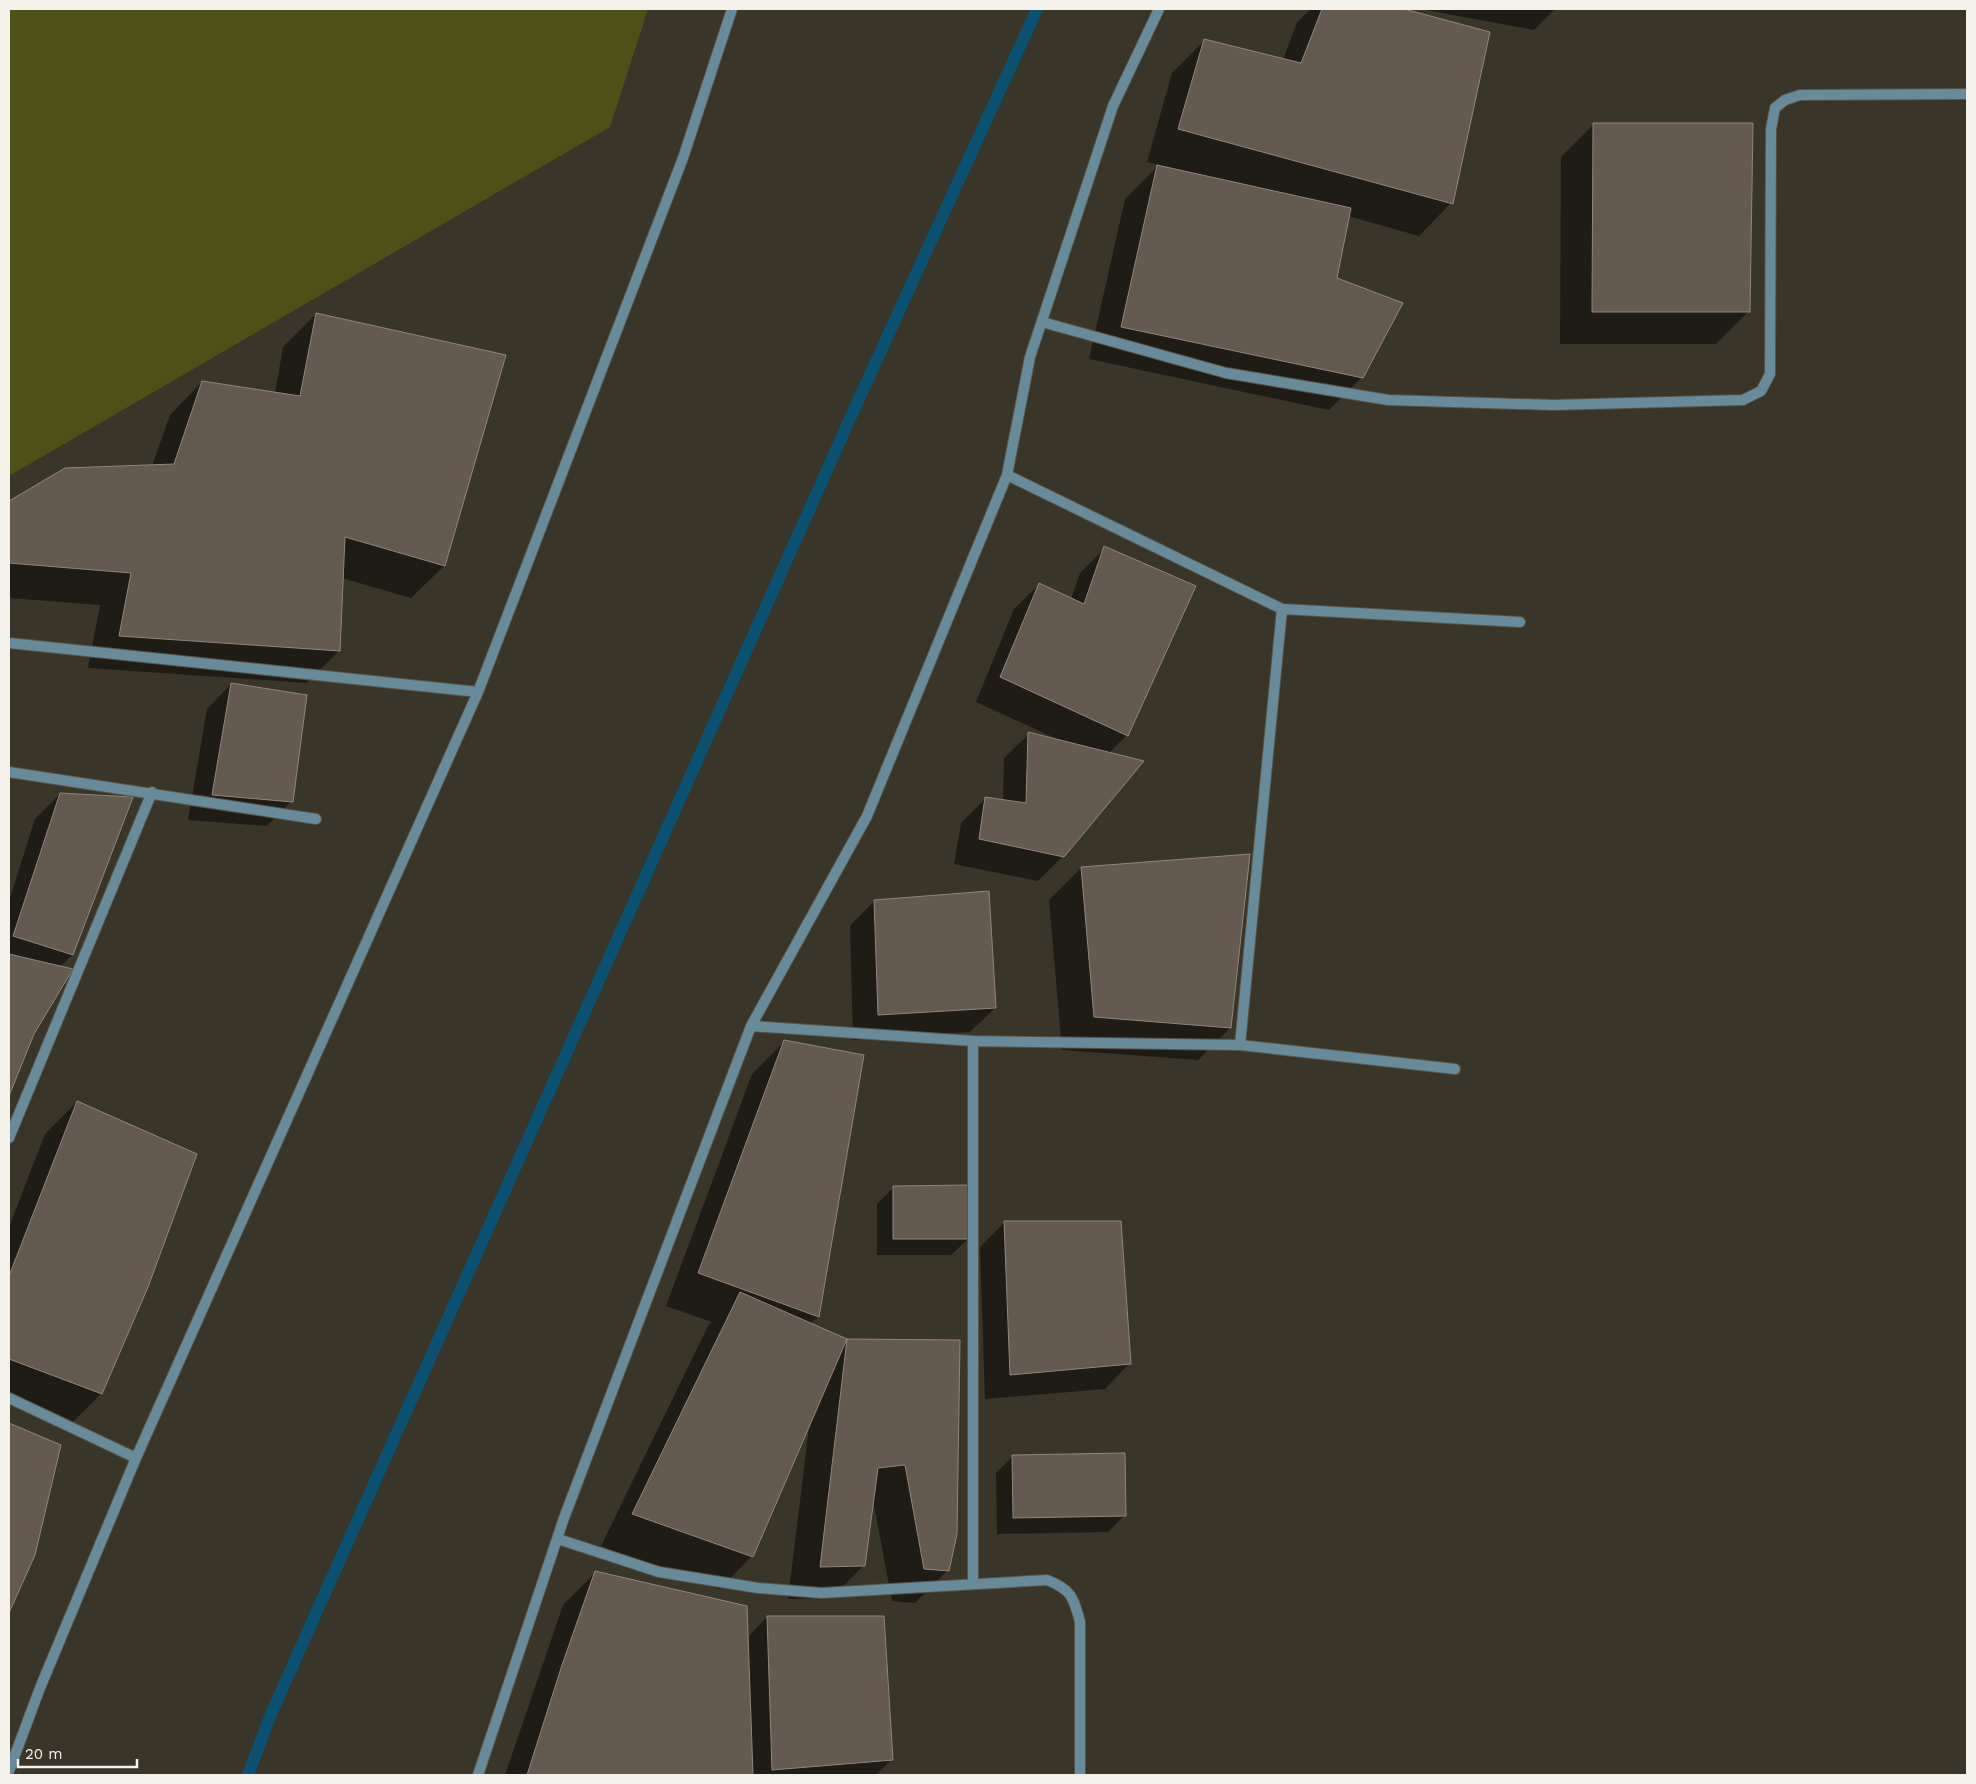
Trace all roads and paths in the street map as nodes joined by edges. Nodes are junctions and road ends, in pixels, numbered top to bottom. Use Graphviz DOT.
graph roads {
  1 [pos="732,9"];
  2 [pos="1159,9"];
  3 [pos="1967,94"];
  4 [pos="1042,322"];
  5 [pos="1007,475"];
  6 [pos="1282,608"];
  7 [pos="1520,622"];
  8 [pos="9,643"];
  9 [pos="478,692"];
  10 [pos="9,772"];
  11 [pos="152,792"];
  12 [pos="316,819"];
  13 [pos="751,1026"];
  14 [pos="973,1041"];
  15 [pos="1240,1045"];
  16 [pos="1455,1068"];
  17 [pos="9,1138"];
  18 [pos="9,1398"];
  19 [pos="136,1458"];
  20 [pos="558,1539"];
  21 [pos="973,1584"];
  22 [pos="9,1772"];
  23 [pos="478,1775"];
  24 [pos="1080,1775"];
  1 -- 9 [label="street"];
  2 -- 4 [label="street"];
  3 -- 4 [label="street"];
  4 -- 5 [label="street"];
  5 -- 6 [label="street"];
  5 -- 13 [label="street"];
  6 -- 7 [label="street"];
  6 -- 15 [label="street"];
  8 -- 9 [label="street"];
  9 -- 19 [label="street"];
  10 -- 11 [label="street"];
  11 -- 12 [label="street"];
  11 -- 17 [label="street"];
  13 -- 14 [label="street"];
  13 -- 20 [label="street"];
  14 -- 15 [label="street"];
  14 -- 21 [label="street"];
  15 -- 16 [label="street"];
  18 -- 19 [label="street"];
  19 -- 22 [label="street"];
  20 -- 21 [label="street"];
  20 -- 23 [label="street"];
  21 -- 24 [label="street"];
}
